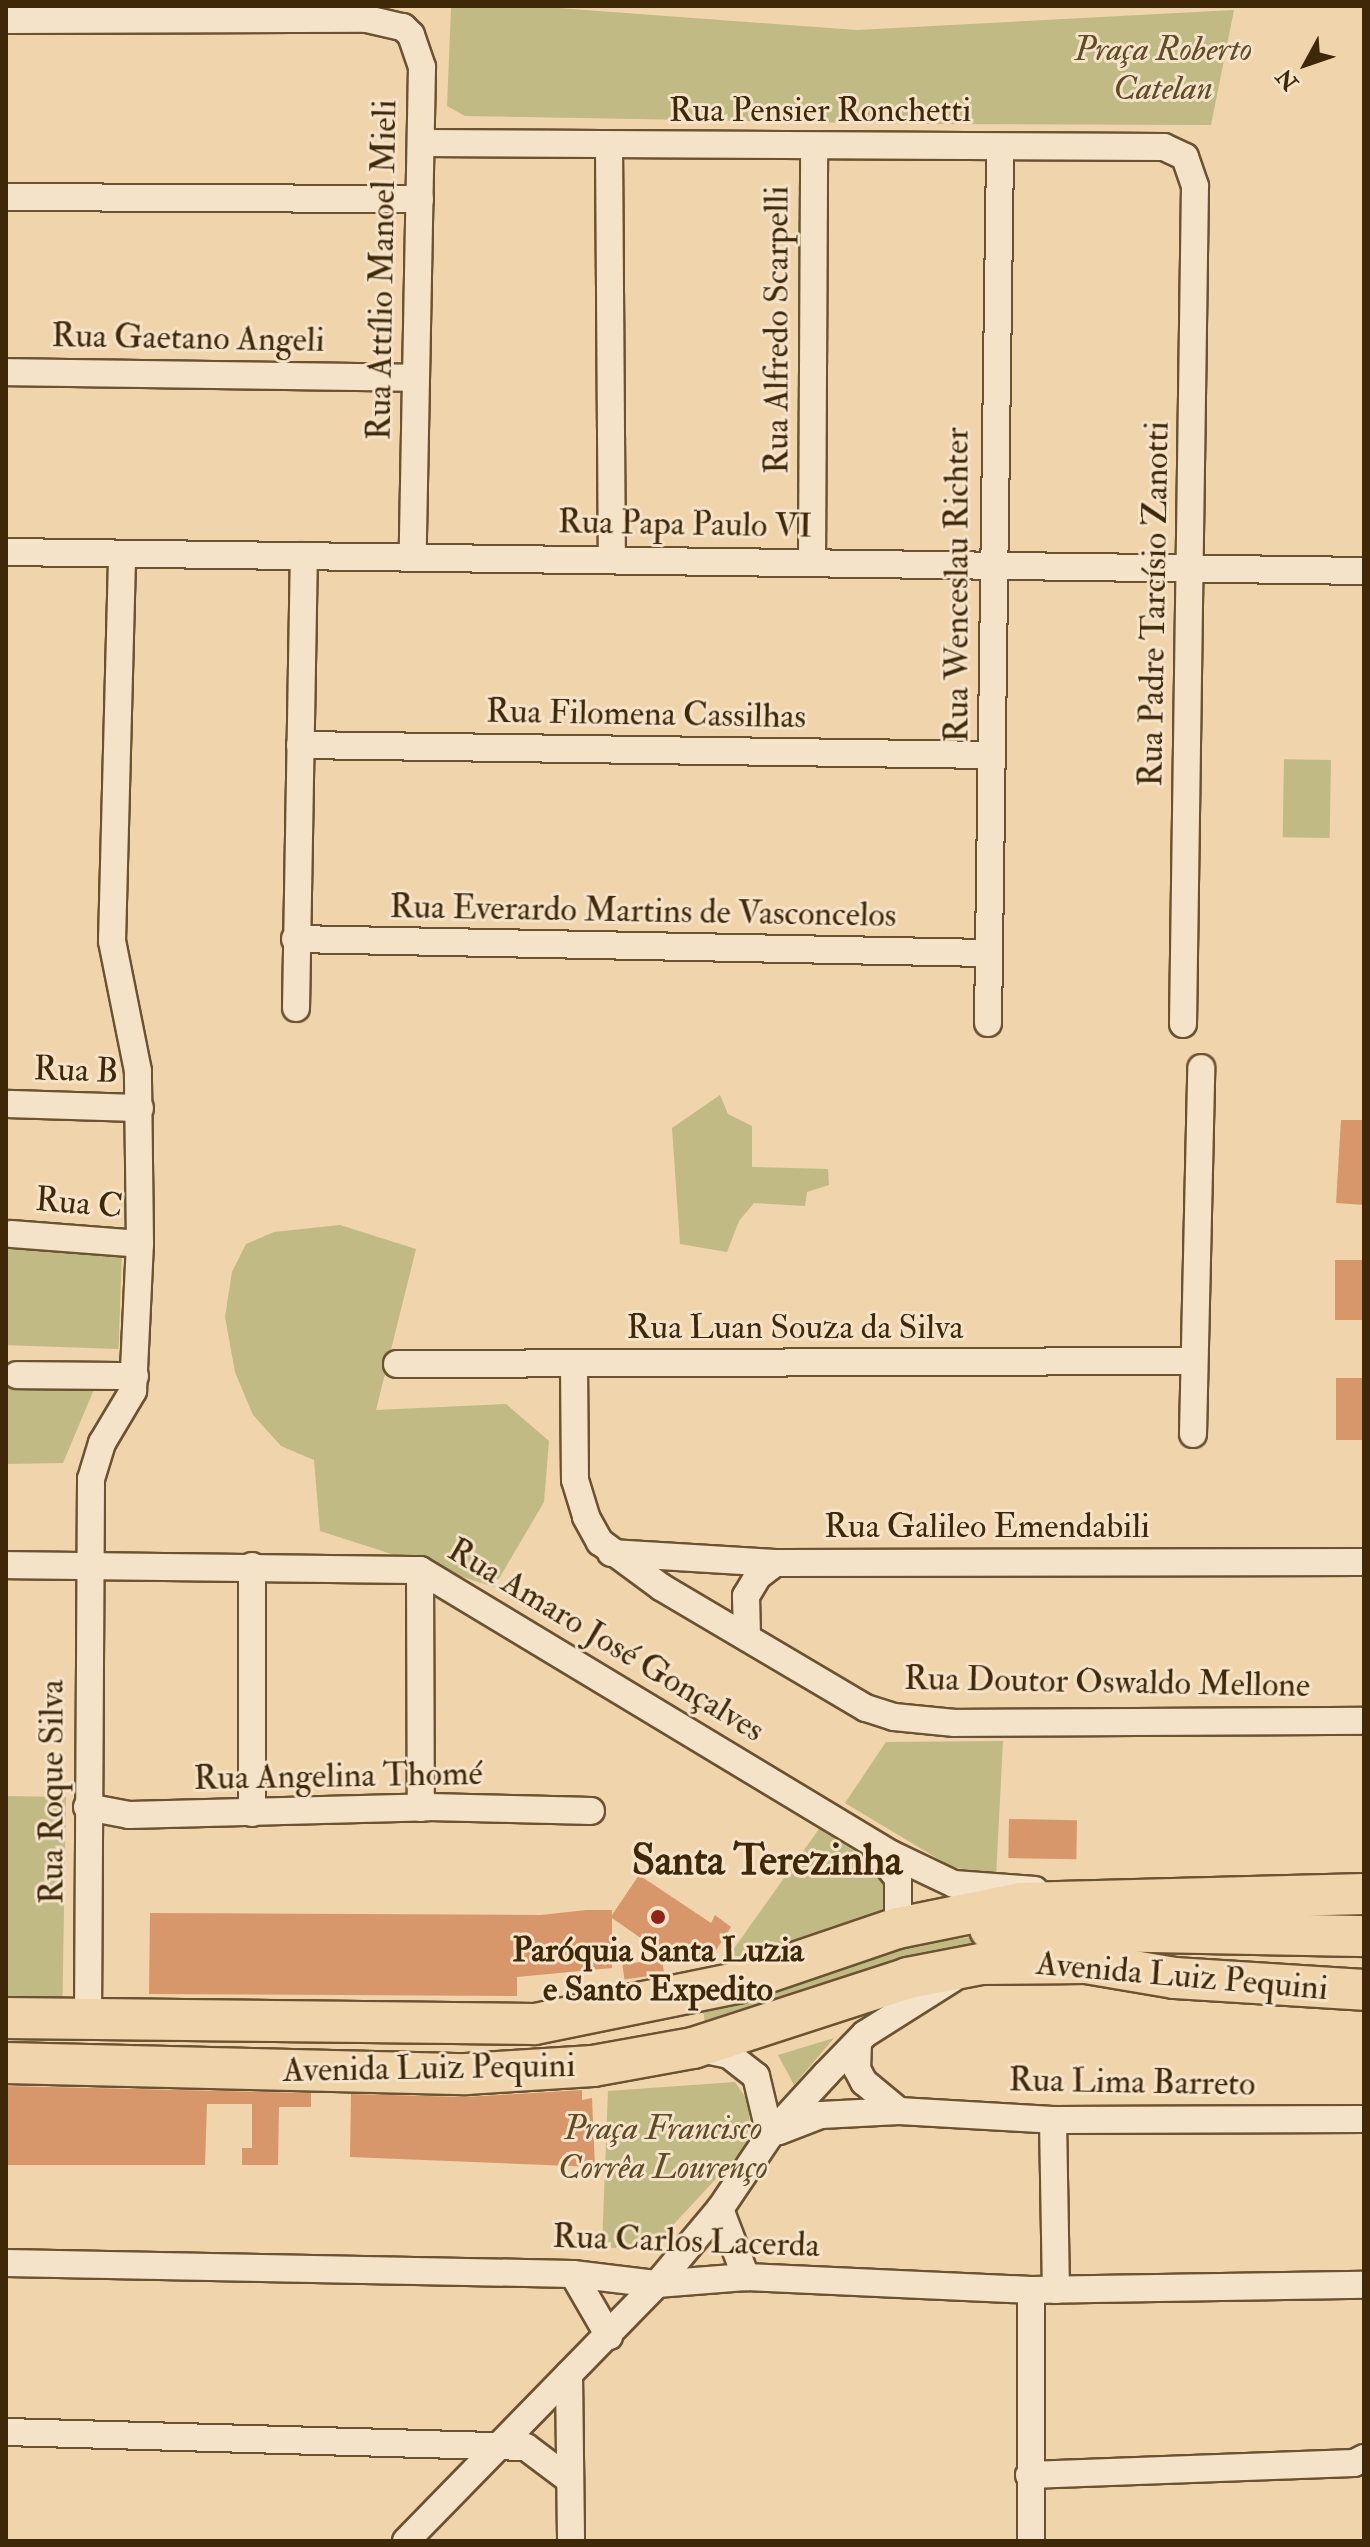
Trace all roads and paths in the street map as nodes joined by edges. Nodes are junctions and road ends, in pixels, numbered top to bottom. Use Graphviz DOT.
graph roads {
  1 [pos="6,20"];
  2 [pos="421,143"];
  3 [pos="609,146"];
  4 [pos="814,148"];
  5 [pos="1000,148"];
  6 [pos="1195,186"];
  7 [pos="6,197"];
  8 [pos="420,199"];
  9 [pos="6,372"];
  10 [pos="416,378"];
  11 [pos="6,552"];
  12 [pos="122,554"];
  13 [pos="304,556"];
  14 [pos="413,557"];
  15 [pos="612,559"];
  16 [pos="812,561"];
  17 [pos="991,563"];
  18 [pos="1191,569"];
  19 [pos="1364,571"];
  20 [pos="300,745"];
  21 [pos="992,755"];
  22 [pos="295,939"];
  23 [pos="989,953"];
  24 [pos="296,1008"];
  25 [pos="988,1023"];
  26 [pos="1183,1024"];
  27 [pos="1201,1068"];
  28 [pos="10,1104"];
  29 [pos="140,1108"];
  30 [pos="11,1234"];
  31 [pos="140,1244"];
  32 [pos="1193,1361"];
  33 [pos="397,1364"];
  34 [pos="574,1366"];
  35 [pos="17,1375"];
  36 [pos="135,1376"];
  37 [pos="1193,1434"];
  38 [pos="611,1553"];
  39 [pos="1364,1562"];
  40 [pos="775,1563"];
  41 [pos="6,1565"];
  42 [pos="89,1565"];
  43 [pos="252,1566"];
  44 [pos="420,1570"];
  45 [pos="747,1637"];
  46 [pos="1364,1721"];
  47 [pos="87,1807"];
  48 [pos="421,1808"];
  49 [pos="591,1811"];
  50 [pos="252,1813"];
  51 [pos="863,1837"];
  52 [pos="1364,1894"];
  53 [pos="1162,1899"];
  54 [pos="898,1928"];
  55 [pos="1364,1936"];
  56 [pos="1308,1947"];
  57 [pos="1086,1963"];
  58 [pos="981,1964"];
  59 [pos="1364,1964"];
  60 [pos="1364,1990"];
  61 [pos="6,2018"];
  62 [pos="300,2019"];
  63 [pos="88,2020"];
  64 [pos="858,2042"];
  65 [pos="693,2048"];
  66 [pos="6,2063"];
  67 [pos="104,2069"];
  68 [pos="899,2111"];
  69 [pos="1364,2119"];
  70 [pos="1053,2120"];
  71 [pos="770,2135"];
  72 [pos="720,2209"];
  73 [pos="6,2263"];
  74 [pos="573,2274"];
  75 [pos="746,2277"];
  76 [pos="657,2284"];
  77 [pos="1364,2285"];
  78 [pos="1044,2290"];
  79 [pos="609,2336"];
  80 [pos="569,2374"];
  81 [pos="6,2432"];
  82 [pos="501,2448"];
  83 [pos="1364,2458"];
  84 [pos="1029,2475"];
  85 [pos="570,2480"];
  86 [pos="406,2541"];
  87 [pos="571,2541"];
  88 [pos="1031,2541"];
  1 -- 2 [label="street, Rua Attílio Manoel Mieli"];
  2 -- 3 [label="street, Rua Pensier Ronchetti"];
  2 -- 8 [label="street, Rua Attílio Manoel Mieli"];
  3 -- 4 [label="street, Rua Pensier Ronchetti"];
  3 -- 15 [label="street"];
  4 -- 5 [label="street, Rua Pensier Ronchetti"];
  4 -- 16 [label="street, Rua Alfredo Scarpelli"];
  5 -- 6 [label="street, Rua Pensier Ronchetti"];
  5 -- 17 [label="street, Rua Wenceslau Richter"];
  6 -- 18 [label="street, Rua Padre Tarcísio Zanotti"];
  7 -- 8 [label="street"];
  8 -- 10 [label="street, Rua Attílio Manoel Mieli"];
  9 -- 10 [label="street, Rua Gaetano Angeli"];
  10 -- 14 [label="street, Rua Attílio Manoel Mieli"];
  11 -- 12 [label="street, Rua Papa Paulo VI"];
  12 -- 13 [label="street, Rua Papa Paulo VI"];
  12 -- 29 [label="street, Rua Roque Silva"];
  13 -- 14 [label="street, Rua Papa Paulo VI"];
  13 -- 20 [label="street"];
  14 -- 15 [label="street, Rua Papa Paulo VI"];
  15 -- 16 [label="street, Rua Papa Paulo VI"];
  16 -- 17 [label="street, Rua Papa Paulo VI"];
  17 -- 18 [label="street, Rua Papa Paulo VI"];
  17 -- 21 [label="street, Rua Wenceslau Richter"];
  18 -- 19 [label="street, Rua Papa Paulo VI"];
  18 -- 26 [label="street, Rua Padre Tarcísio Zanotti"];
  20 -- 21 [label="street, Rua Filomena Cassilhas"];
  20 -- 22 [label="street"];
  21 -- 23 [label="street, Rua Wenceslau Richter"];
  22 -- 23 [label="street, Rua Everardo Martins de Vasconcelos"];
  22 -- 24 [label="street"];
  23 -- 25 [label="street, Rua Wenceslau Richter"];
  27 -- 32 [label="street"];
  28 -- 29 [label="street, Rua B"];
  29 -- 31 [label="street, Rua Roque Silva"];
  30 -- 31 [label="street, Rua C"];
  31 -- 36 [label="street, Rua Roque Silva"];
  32 -- 34 [label="street, Rua Luan Souza da Silva"];
  32 -- 37 [label="street"];
  33 -- 34 [label="street, Rua Luan Souza da Silva"];
  34 -- 38 [label="street, Rua Doutor Oswaldo Mellone"];
  35 -- 36 [label="street"];
  36 -- 42 [label="street, Rua Roque Silva"];
  38 -- 40 [label="street, Rua Galileo Emendabili"];
  38 -- 45 [label="street, Rua Doutor Oswaldo Mellone"];
  39 -- 40 [label="street, Rua Galileo Emendabili"];
  40 -- 45 [label="street"];
  41 -- 42 [label="street, Rua Amaro José Gonçalves"];
  42 -- 43 [label="street, Rua Amaro José Gonçalves"];
  42 -- 47 [label="street, Rua Roque Silva"];
  43 -- 44 [label="street, Rua Amaro José Gonçalves"];
  43 -- 50 [label="street"];
  44 -- 48 [label="street"];
  44 -- 51 [label="street, Rua Amaro José Gonçalves"];
  45 -- 46 [label="street, Rua Doutor Oswaldo Mellone"];
  47 -- 50 [label="street, Rua Angelina Thomé"];
  47 -- 63 [label="street, Rua Roque Silva"];
  48 -- 49 [label="street, Rua Angelina Thomé"];
  48 -- 50 [label="street, Rua Angelina Thomé"];
  51 -- 53 [label="street, Rua Amaro José Gonçalves"];
  51 -- 54 [label="street, Rua Amaro José Gonçalves"];
  52 -- 53 [label="main road, Avenida Luiz Pequini"];
  53 -- 54 [label="main road, Avenida Luiz Pequini"];
  54 -- 56 [label="main road"];
  54 -- 62 [label="main road, Avenida Luiz Pequini"];
  55 -- 56 [label="main road"];
  56 -- 57 [label="main road"];
  56 -- 59 [label="main road"];
  57 -- 58 [label="main road, Avenida Luiz Pequini"];
  57 -- 60 [label="main road, Avenida Luiz Pequini"];
  58 -- 64 [label="street"];
  58 -- 65 [label="main road, Avenida Luiz Pequini"];
  61 -- 63 [label="main road, Avenida Luiz Pequini"];
  62 -- 63 [label="main road, Avenida Luiz Pequini"];
  62 -- 67 [label="main road"];
  64 -- 68 [label="street"];
  64 -- 71 [label="street"];
  65 -- 67 [label="main road, Avenida Luiz Pequini"];
  65 -- 71 [label="street"];
  66 -- 67 [label="main road, Avenida Luiz Pequini"];
  68 -- 70 [label="street, Rua Lima Barreto"];
  68 -- 71 [label="street, Rua Lima Barreto"];
  69 -- 70 [label="street, Rua Lima Barreto"];
  70 -- 78 [label="street"];
  71 -- 72 [label="street"];
  72 -- 75 [label="street"];
  72 -- 76 [label="street"];
  73 -- 74 [label="street, Rua Carlos Lacerda"];
  74 -- 76 [label="street, Rua Carlos Lacerda"];
  74 -- 79 [label="street"];
  75 -- 76 [label="street, Rua Carlos Lacerda"];
  75 -- 78 [label="street, Rua Carlos Lacerda"];
  76 -- 79 [label="street"];
  77 -- 78 [label="street, Rua Carlos Lacerda"];
  78 -- 84 [label="street"];
  79 -- 80 [label="street"];
  80 -- 82 [label="street"];
  80 -- 85 [label="street"];
  81 -- 82 [label="street"];
  82 -- 85 [label="street"];
  82 -- 86 [label="street"];
  83 -- 84 [label="street"];
  84 -- 88 [label="street"];
  85 -- 87 [label="street"];
}
